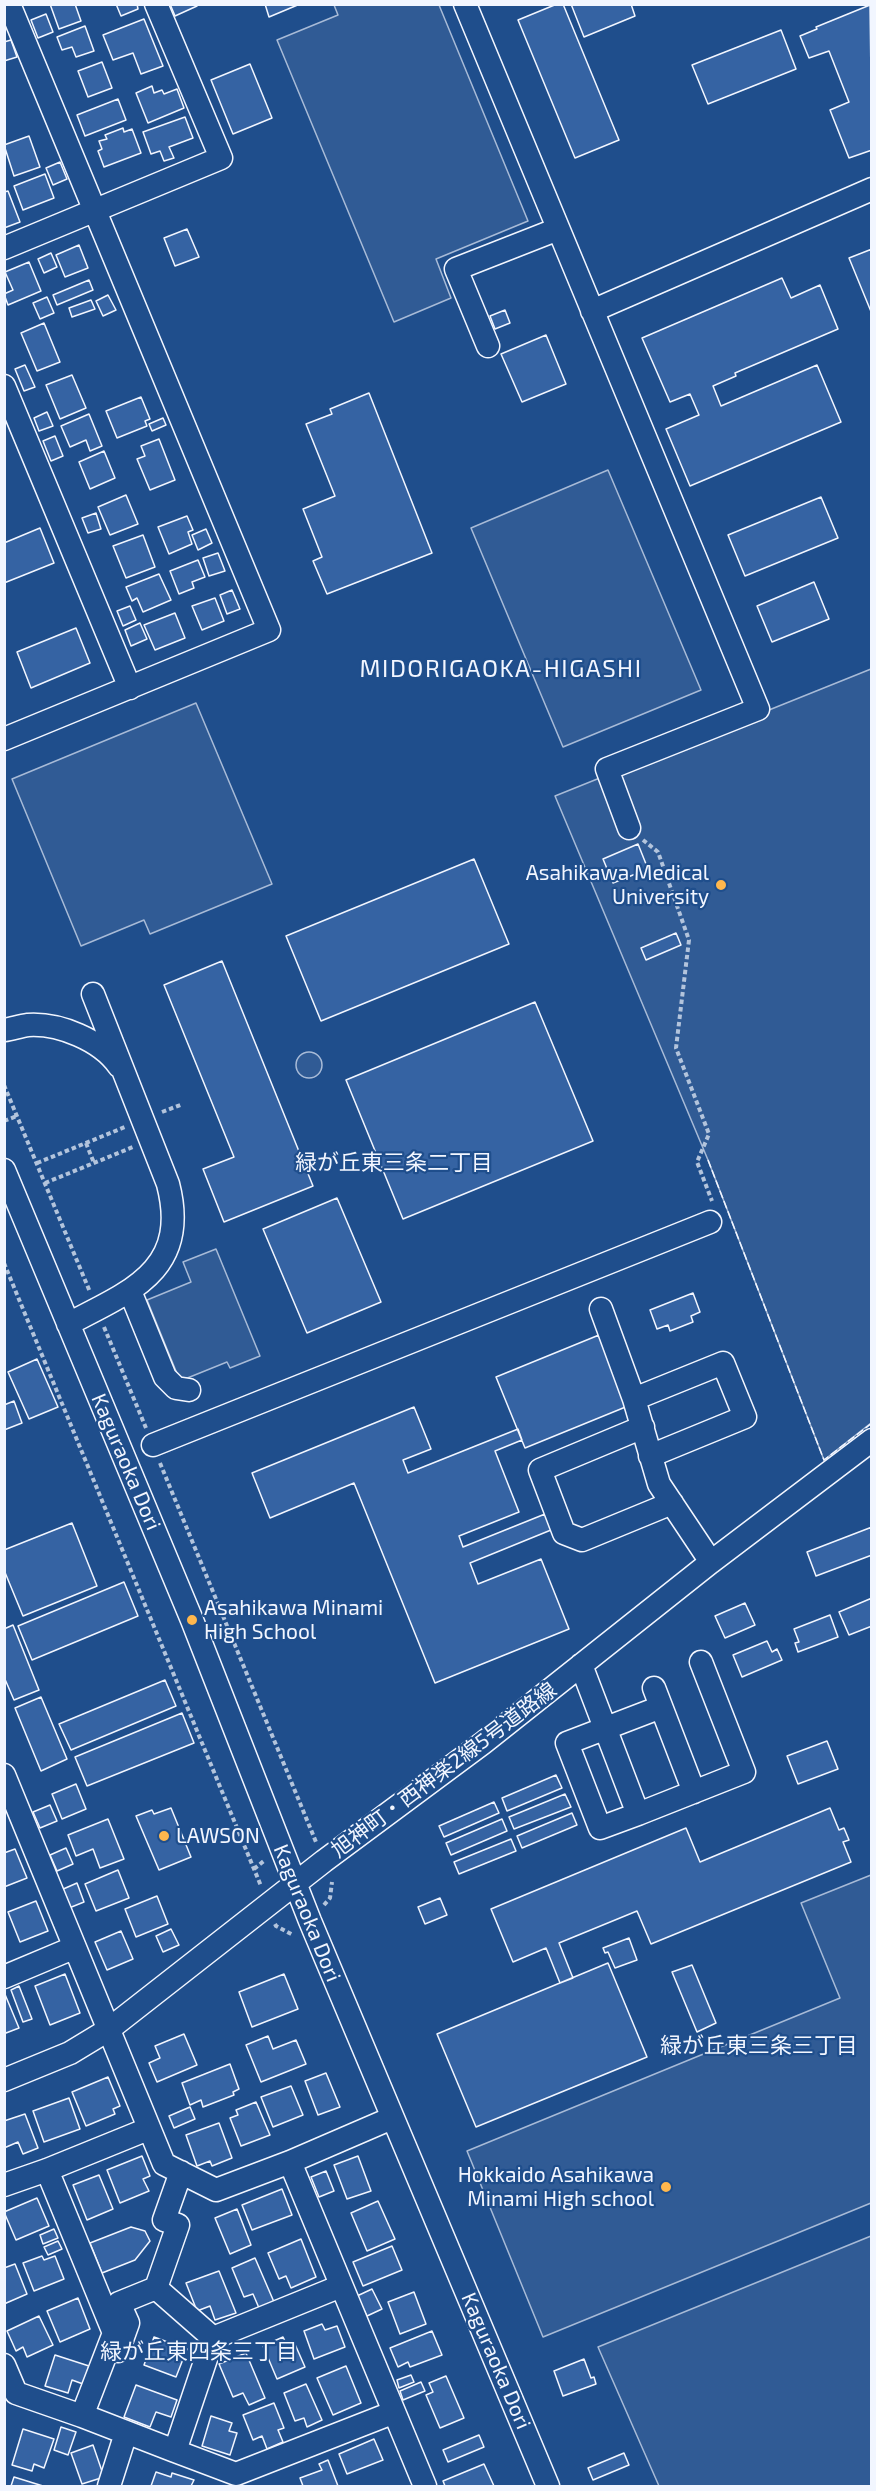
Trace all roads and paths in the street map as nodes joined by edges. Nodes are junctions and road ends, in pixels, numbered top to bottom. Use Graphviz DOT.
graph roads {
  1 [pos="9,4"];
  2 [pos="156,4"];
  3 [pos="465,4"];
  4 [pos="872,189"];
  5 [pos="94,210"];
  6 [pos="558,229"];
  7 [pos="4,248"];
  8 [pos="592,311"];
  9 [pos="488,346"];
  10 [pos="4,386"];
  11 [pos="130,688"];
  12 [pos="4,739"];
  13 [pos="629,828"];
  14 [pos="93,994"];
  15 [pos="4,1030"];
  16 [pos="124,1072"];
  17 [pos="4,1085"];
  18 [pos="183,1104"];
  19 [pos="17,1116"];
  20 [pos="143,1120"];
  21 [pos="4,1121"];
  22 [pos="86,1143"];
  23 [pos="138,1145"];
  24 [pos="37,1163"];
  25 [pos="94,1163"];
  26 [pos="4,1170"];
  27 [pos="45,1183"];
  28 [pos="710,1222"];
  29 [pos="4,1263"];
  30 [pos="101,1289"];
  31 [pos="130,1292"];
  32 [pos="601,1309"];
  33 [pos="68,1324"];
  34 [pos="104,1326"];
  35 [pos="189,1390"];
  36 [pos="634,1399"];
  37 [pos="643,1427"];
  38 [pos="153,1445"];
  39 [pos="869,1448"];
  40 [pos="650,1456"];
  41 [pos="672,1503"];
  42 [pos="711,1562"];
  43 [pos="701,1662"];
  44 [pos="581,1665"];
  45 [pos="604,1729"];
  46 [pos="4,1775"];
  47 [pos="694,1792"];
  48 [pos="638,1814"];
  49 [pos="324,1861"];
  50 [pos="295,1883"];
  51 [pos="330,1898"];
  52 [pos="268,1905"];
  53 [pos="297,1937"];
  54 [pos="73,1948"];
  55 [pos="4,1977"];
  56 [pos="108,2030"];
  57 [pos="4,2080"];
  58 [pos="392,2118"];
  59 [pos="148,2129"];
  60 [pos="290,2162"];
  61 [pos="47,2170"];
  62 [pos="181,2172"];
  63 [pos="4,2184"];
  64 [pos="341,2286"];
  65 [pos="156,2288"];
  66 [pos="213,2338"];
  67 [pos="4,2365"];
  68 [pos="392,2413"];
  69 [pos="88,2418"];
  70 [pos="126,2433"];
  71 [pos="176,2451"];
  72 [pos="109,2487"];
  73 [pos="424,2487"];
  74 [pos="548,2487"];
  1 -- 5 [label="street"];
  2 -- 5 [label="street"];
  3 -- 6 [label="street"];
  4 -- 8 [label="street"];
  5 -- 7 [label="street"];
  5 -- 11 [label="street"];
  6 -- 8 [label="street"];
  6 -- 9 [label="street"];
  8 -- 13 [label="street"];
  10 -- 11 [label="street"];
  11 -- 12 [label="street"];
  13 -- 28 [label="path"];
  14 -- 16 [label="street"];
  15 -- 16 [label="street"];
  16 -- 20 [label="street"];
  17 -- 19 [label="path"];
  18 -- 20 [label="path"];
  19 -- 21 [label="path"];
  19 -- 24 [label="path"];
  20 -- 22 [label="path"];
  20 -- 31 [label="street"];
  22 -- 24 [label="path"];
  22 -- 25 [label="path"];
  23 -- 25 [label="path"];
  24 -- 27 [label="path"];
  25 -- 27 [label="path"];
  26 -- 33 [label="street, Kaguraoka Dori"];
  27 -- 30 [label="path"];
  28 -- 38 [label="street"];
  29 -- 52 [label="path"];
  31 -- 33 [label="street"];
  31 -- 35 [label="street"];
  32 -- 36 [label="street"];
  33 -- 50 [label="street, Kaguraoka Dori"];
  34 -- 38 [label="path"];
  36 -- 37 [label="street"];
  36 -- 40 [label="street"];
  37 -- 40 [label="street"];
  37 -- 41 [label="street"];
  38 -- 49 [label="path"];
  39 -- 42 [label="street, 旭神町・西神楽2線5号道路線"];
  40 -- 41 [label="street"];
  41 -- 42 [label="street"];
  42 -- 44 [label="street, 旭神町・西神楽2線5号道路線"];
  43 -- 47 [label="street"];
  44 -- 45 [label="street"];
  44 -- 49 [label="street, 旭神町・西神楽2線5号道路線"];
  45 -- 47 [label="street"];
  45 -- 48 [label="street"];
  45 -- 48 [label="street"];
  46 -- 54 [label="street"];
  47 -- 48 [label="street"];
  49 -- 50 [label="street, 旭神町・西神楽2線5号道路線"];
  49 -- 51 [label="path"];
  50 -- 52 [label="street, 旭神町・西神楽2線5号道路線"];
  50 -- 58 [label="street, Kaguraoka Dori"];
  52 -- 53 [label="path"];
  52 -- 56 [label="street, 旭神町・西神楽2線5号道路線"];
  54 -- 55 [label="street"];
  54 -- 56 [label="street"];
  56 -- 57 [label="street, 旭神町・西神楽2線5号道路線"];
  56 -- 59 [label="street"];
  58 -- 60 [label="street"];
  58 -- 74 [label="street, Kaguraoka Dori"];
  59 -- 61 [label="street"];
  59 -- 62 [label="street"];
  60 -- 62 [label="street"];
  60 -- 64 [label="street"];
  61 -- 63 [label="street"];
  61 -- 69 [label="street"];
  62 -- 65 [label="street"];
  64 -- 66 [label="street"];
  64 -- 68 [label="street"];
  65 -- 66 [label="street"];
  65 -- 69 [label="street"];
  66 -- 71 [label="street"];
  67 -- 69 [label="street"];
  68 -- 71 [label="street"];
  68 -- 73 [label="street"];
  69 -- 70 [label="street"];
  70 -- 71 [label="street"];
  70 -- 72 [label="street"];
}
